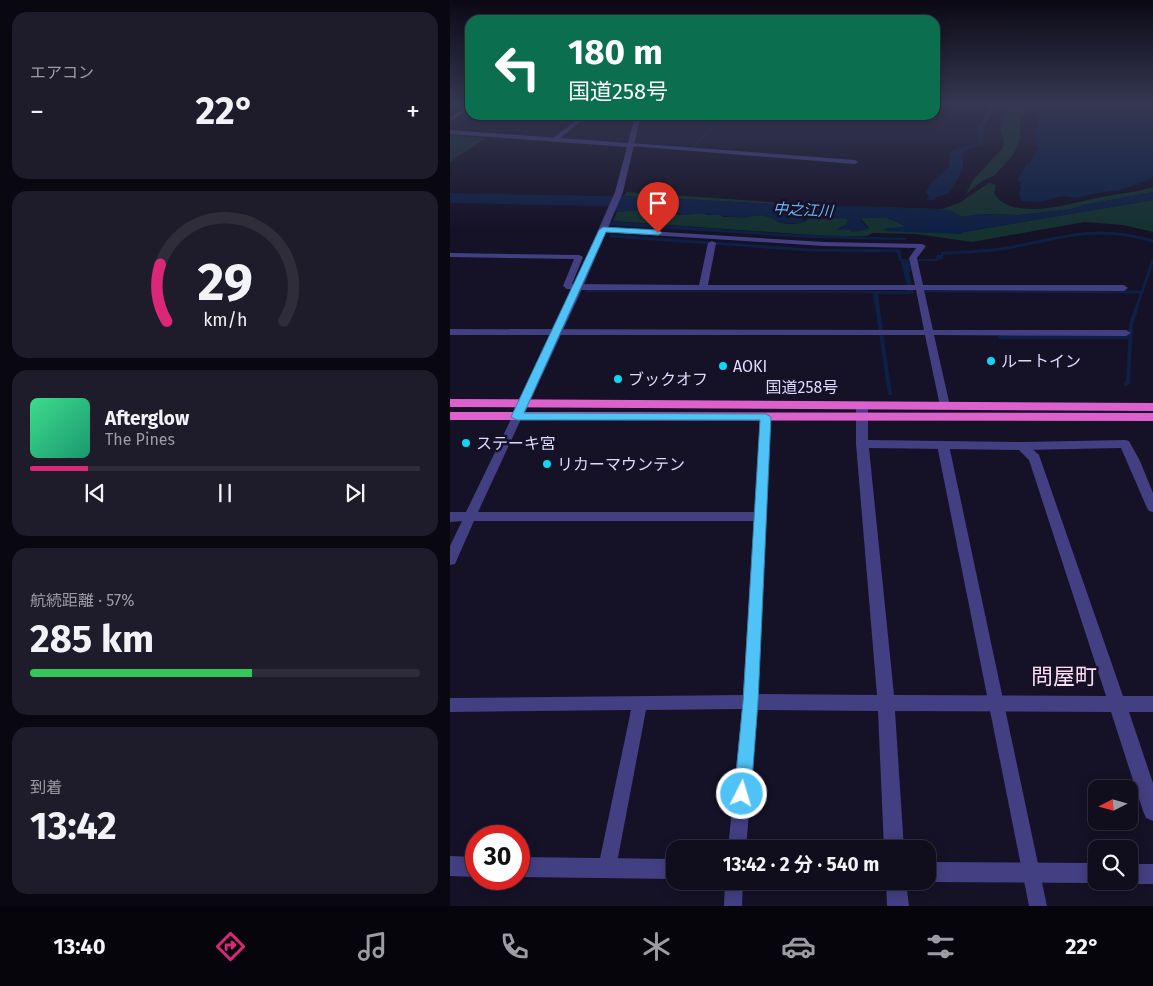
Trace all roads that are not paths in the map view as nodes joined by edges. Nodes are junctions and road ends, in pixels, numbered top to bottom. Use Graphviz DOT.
graph roads {
  1 [pos="631,145"];
  2 [pos="635,145"];
  3 [pos="855,162"];
  4 [pos="604,229"];
  5 [pos="712,243"];
  6 [pos="450,256"];
  7 [pos="578,287"];
  8 [pos="703,288"];
  9 [pos="917,288"];
  10 [pos="1124,288"];
  11 [pos="450,332"];
  12 [pos="556,332"];
  13 [pos="930,332"];
  14 [pos="1126,333"];
  15 [pos="524,402"];
  16 [pos="450,403"];
  17 [pos="945,406"];
  18 [pos="1153,407"];
  19 [pos="862,411"];
  20 [pos="450,416"];
  21 [pos="517,417"];
  22 [pos="766,417"];
  23 [pos="1153,417"];
  24 [pos="862,444"];
  25 [pos="943,445"];
  26 [pos="1022,446"];
  27 [pos="1153,508"];
  28 [pos="760,516"];
  29 [pos="450,517"];
  30 [pos="470,517"];
  31 [pos="450,560"];
  32 [pos="750,702"];
  33 [pos="640,703"];
  34 [pos="886,703"];
  35 [pos="995,703"];
  36 [pos="1117,704"];
  37 [pos="1153,704"];
  38 [pos="450,705"];
  39 [pos="1153,811"];
  40 [pos="738,840"];
  41 [pos="894,840"];
  42 [pos="450,866"];
  43 [pos="465,867"];
  44 [pos="530,867"];
  45 [pos="607,868"];
  46 [pos="666,869"];
  47 [pos="936,872"];
  48 [pos="1030,873"];
  49 [pos="1088,873"];
  50 [pos="1138,874"];
  51 [pos="1153,874"];
  52 [pos="734,890"];
  53 [pos="897,890"];
  54 [pos="733,906"];
  55 [pos="898,906"];
  56 [pos="1038,906"];
  1 -- 4 [label="street"];
  2 -- 3 [label="street"];
  4 -- 7 [label="street"];
  4 -- 9 [label="street"];
  5 -- 8 [label="street"];
  6 -- 7 [label="street"];
  7 -- 8 [label="street"];
  7 -- 12 [label="street"];
  8 -- 9 [label="street"];
  9 -- 10 [label="street"];
  9 -- 13 [label="street"];
  11 -- 12 [label="street"];
  12 -- 13 [label="street"];
  12 -- 15 [label="street"];
  13 -- 14 [label="street"];
  13 -- 17 [label="street"];
  15 -- 16 [label="highway, 国道258号"];
  15 -- 19 [label="highway, 国道258号"];
  15 -- 21 [label="street"];
  17 -- 18 [label="highway, 国道258号"];
  17 -- 19 [label="highway, 国道258号"];
  19 -- 22 [label="highway, 国道258号"];
  19 -- 23 [label="highway, 国道258号"];
  19 -- 24 [label="street"];
  20 -- 21 [label="highway, 国道258号"];
  21 -- 22 [label="highway, 国道258号"];
  21 -- 30 [label="street"];
  22 -- 28 [label="street"];
  24 -- 25 [label="street"];
  24 -- 34 [label="street"];
  25 -- 26 [label="street"];
  25 -- 35 [label="street"];
  26 -- 27 [label="street"];
  26 -- 36 [label="street"];
  28 -- 30 [label="street"];
  28 -- 32 [label="street"];
  29 -- 30 [label="street"];
  30 -- 31 [label="street"];
  32 -- 33 [label="street"];
  32 -- 34 [label="street"];
  32 -- 40 [label="street"];
  33 -- 38 [label="street"];
  33 -- 45 [label="street"];
  34 -- 35 [label="street"];
  34 -- 41 [label="street"];
  35 -- 36 [label="street"];
  35 -- 48 [label="street"];
  36 -- 37 [label="street"];
  36 -- 39 [label="street"];
  42 -- 43 [label="street"];
  44 -- 45 [label="street"];
  45 -- 46 [label="street"];
  47 -- 48 [label="street"];
  48 -- 49 [label="street"];
  48 -- 56 [label="street"];
  50 -- 51 [label="street"];
  52 -- 54 [label="street"];
  53 -- 55 [label="street"];
}
